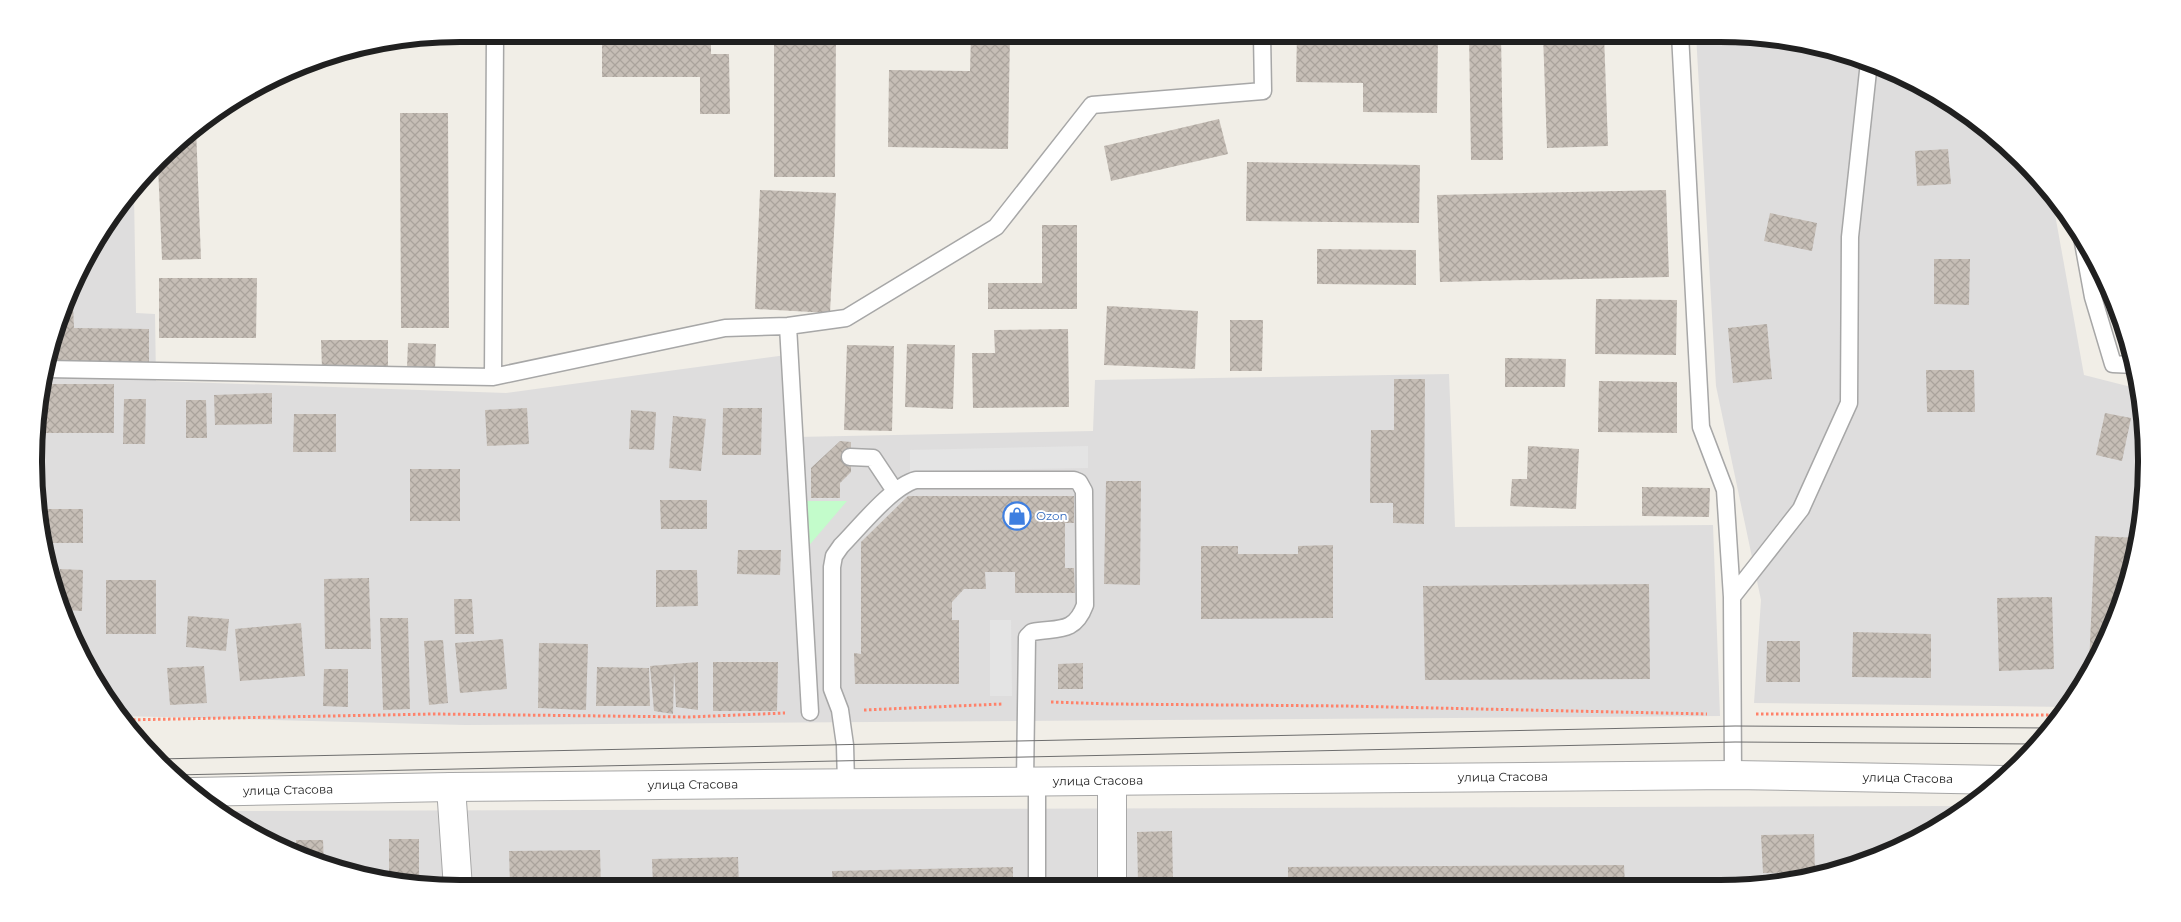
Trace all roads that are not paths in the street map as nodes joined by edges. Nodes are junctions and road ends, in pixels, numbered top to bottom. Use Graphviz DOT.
graph roads {
  1 [pos="495,43"];
  2 [pos="1262,43"];
  3 [pos="1680,43"];
  4 [pos="1868,70"];
  5 [pos="2086,260"];
  6 [pos="788,326"];
  7 [pos="2127,365"];
  8 [pos="53,369"];
  9 [pos="493,377"];
  10 [pos="850,457"];
  11 [pos="895,491"];
  12 [pos="1732,598"];
  13 [pos="810,712"];
  14 [pos="1734,775"];
  15 [pos="1991,780"];
  16 [pos="1112,781"];
  17 [pos="1031,782"];
  18 [pos="846,783"];
  19 [pos="451,786"];
  20 [pos="204,792"];
  21 [pos="457,879"];
  22 [pos="1037,879"];
  23 [pos="1112,879"];
  1 -- 9 [label="lane"];
  2 -- 6 [label="lane"];
  3 -- 12 [label="lane"];
  4 -- 12 [label="lane"];
  5 -- 7 [label="lane"];
  6 -- 9 [label="lane"];
  6 -- 13 [label="lane"];
  8 -- 9 [label="lane"];
  10 -- 11 [label="lane"];
  11 -- 17 [label="lane"];
  11 -- 18 [label="lane"];
  12 -- 14 [label="lane"];
  14 -- 15 [label="street, улица Стасова"];
  14 -- 16 [label="street, улица Стасова"];
  16 -- 17 [label="street, улица Стасова"];
  16 -- 23 [label="street"];
  17 -- 18 [label="street, улица Стасова"];
  17 -- 22 [label="lane"];
  18 -- 19 [label="street, улица Стасова"];
  19 -- 20 [label="street, улица Стасова"];
  19 -- 21 [label="street"];
}
